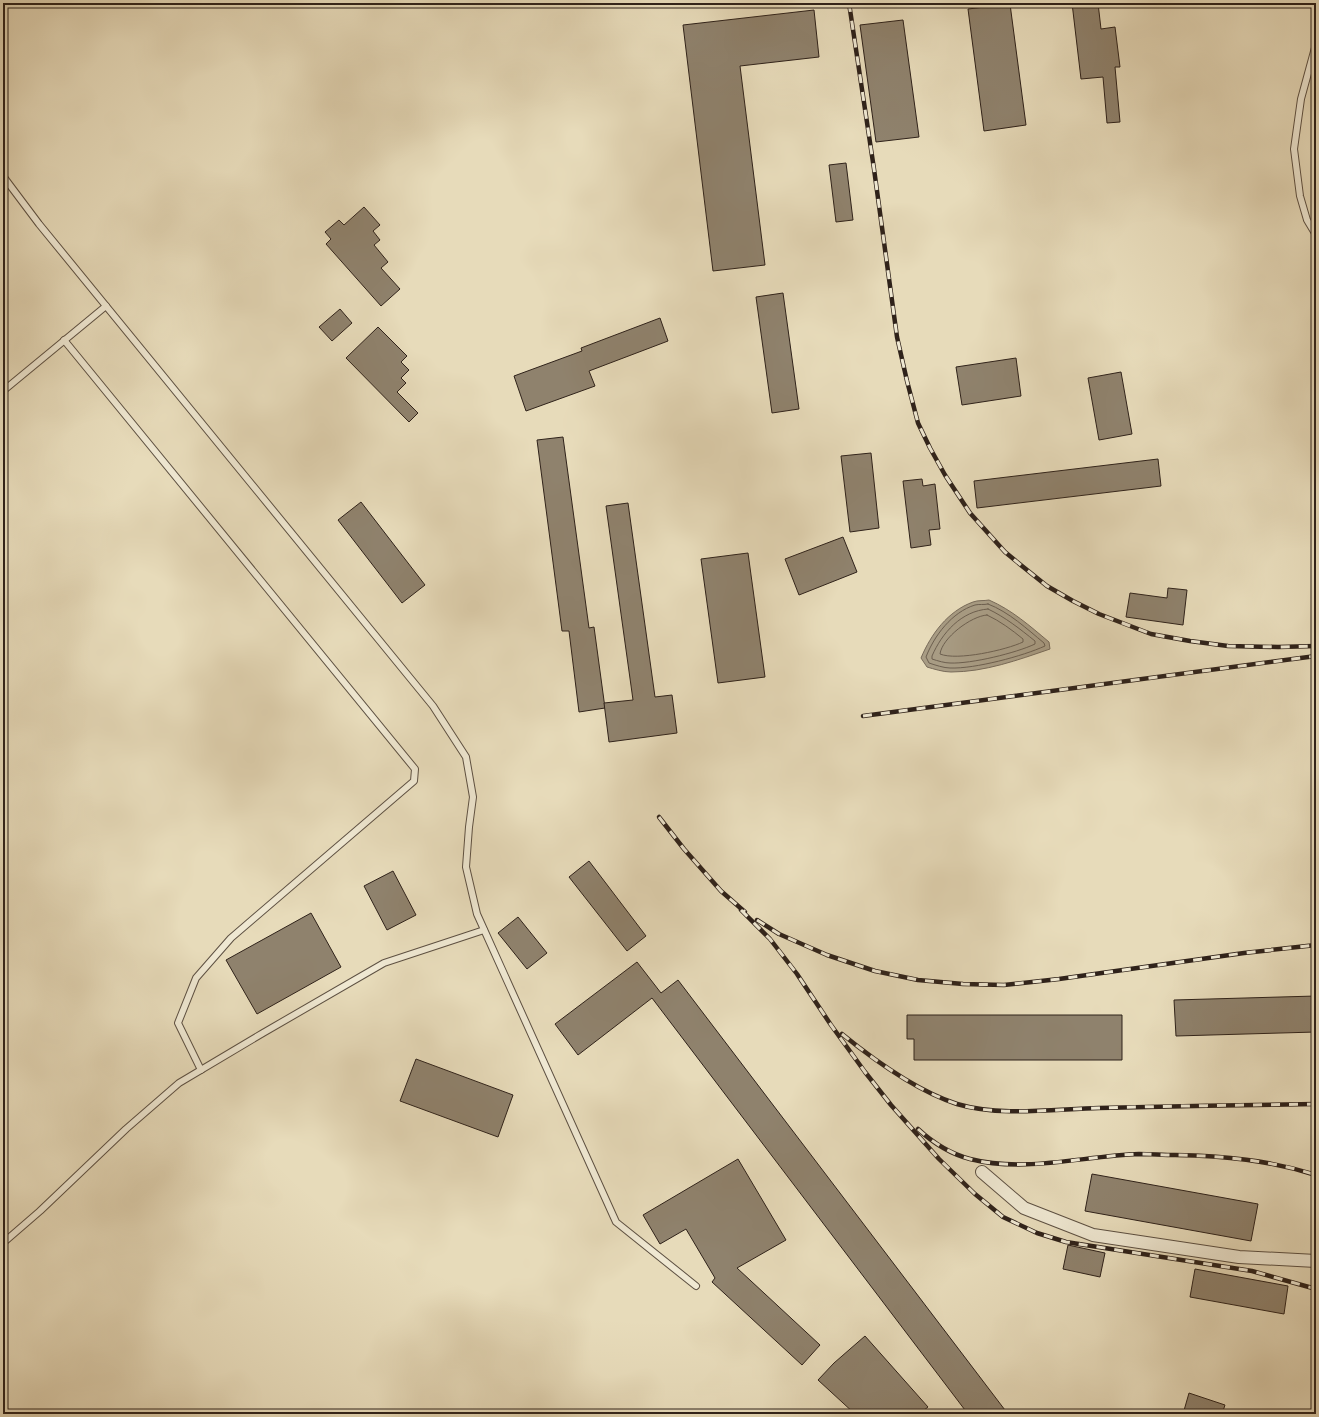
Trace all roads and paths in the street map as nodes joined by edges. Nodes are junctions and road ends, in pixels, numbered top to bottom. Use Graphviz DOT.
graph roads {
  1 [pos="1316,44"];
  2 [pos="3,176"];
  3 [pos="1316,235"];
  4 [pos="106,306"];
  5 [pos="64,340"];
  6 [pos="3,391"];
  7 [pos="484,930"];
  8 [pos="202,1070"];
  9 [pos="982,1172"];
  10 [pos="3,1243"];
  11 [pos="1316,1261"];
  12 [pos="696,1286"];
  1 -- 3 [label="lane"];
  2 -- 4 [label="lane"];
  4 -- 5 [label="lane"];
  4 -- 7 [label="lane"];
  5 -- 6 [label="lane"];
  5 -- 8 [label="lane"];
  7 -- 8 [label="lane"];
  7 -- 12 [label="lane"];
  8 -- 10 [label="lane"];
  9 -- 11 [label="street"];
}
